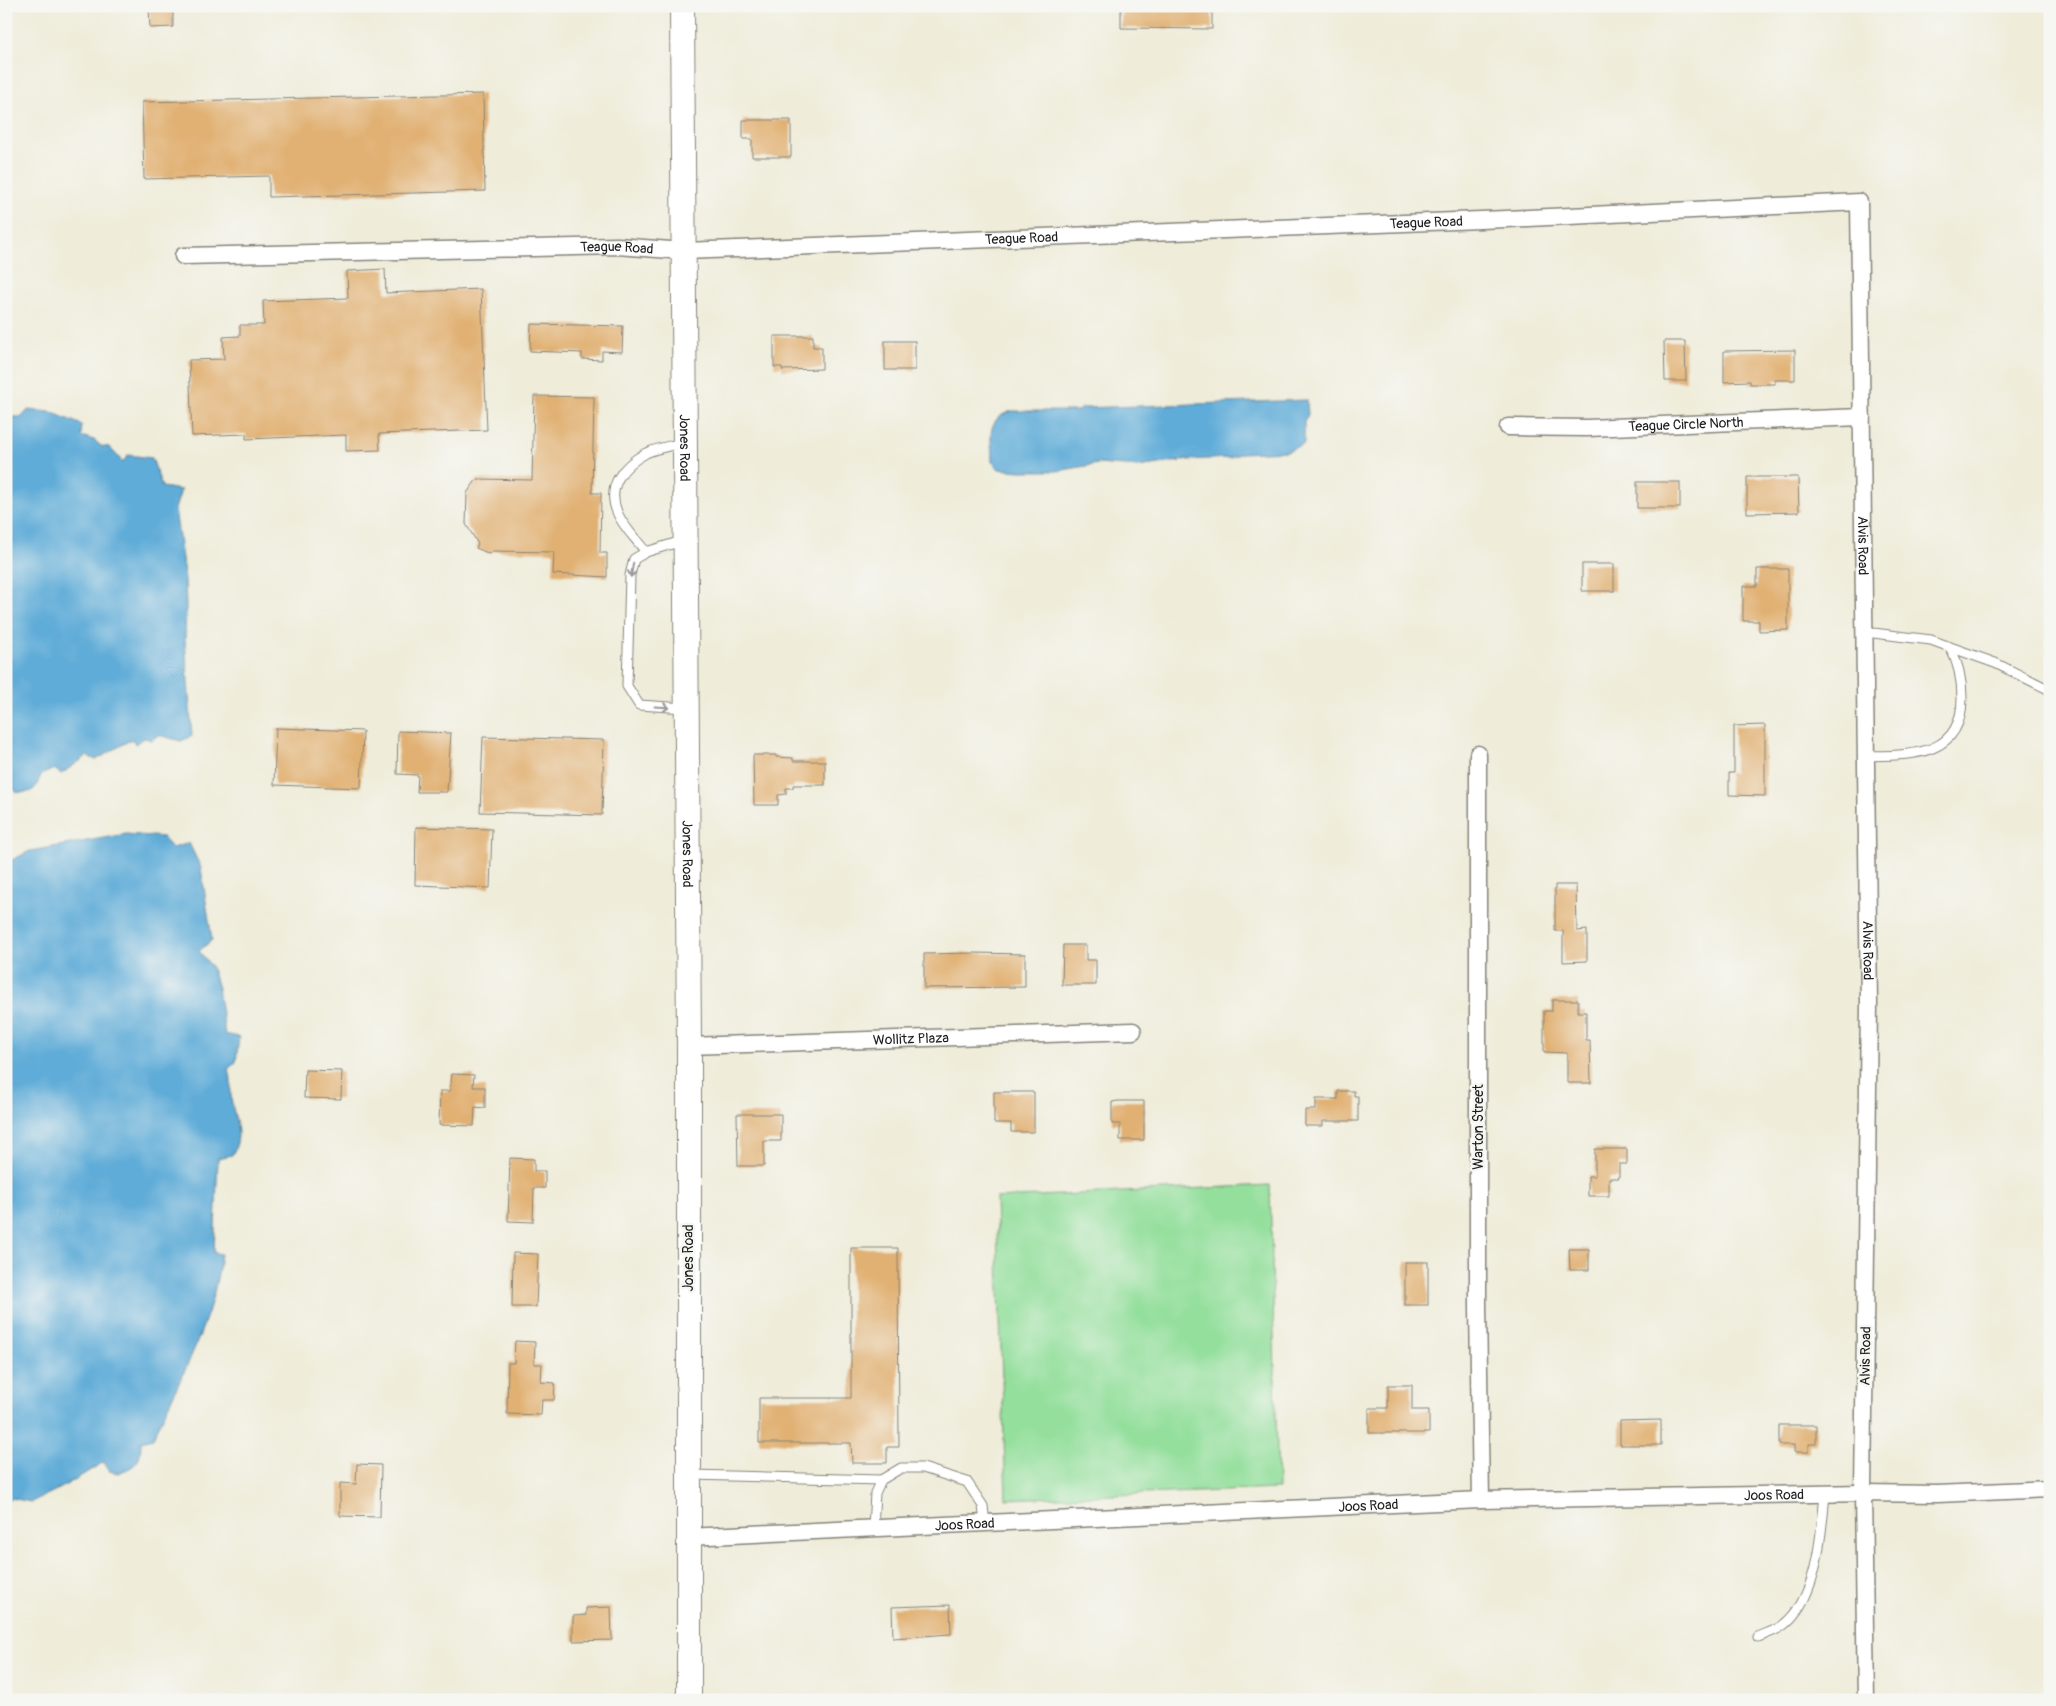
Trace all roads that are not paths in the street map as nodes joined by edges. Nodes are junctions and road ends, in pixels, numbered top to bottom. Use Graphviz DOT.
graph roads {
  1 [pos="682,6"];
  2 [pos="1859,202"];
  3 [pos="684,251"];
  4 [pos="184,256"];
  5 [pos="1862,417"];
  6 [pos="1508,427"];
  7 [pos="685,442"];
  8 [pos="686,540"];
  9 [pos="646,552"];
  10 [pos="1865,632"];
  11 [pos="1950,647"];
  12 [pos="2050,690"];
  13 [pos="687,708"];
  14 [pos="1478,754"];
  15 [pos="1866,756"];
  16 [pos="1133,1031"];
  17 [pos="689,1046"];
  18 [pos="688,1475"];
  19 [pos="881,1480"];
  20 [pos="2050,1489"];
  21 [pos="1863,1493"];
  22 [pos="1825,1494"];
  23 [pos="1481,1500"];
  24 [pos="985,1523"];
  25 [pos="873,1528"];
  26 [pos="688,1537"];
  27 [pos="1758,1637"];
  28 [pos="689,1700"];
  29 [pos="1866,1700"];
  1 -- 3 [label="street, Jones Road"];
  2 -- 3 [label="street, Teague Road"];
  2 -- 5 [label="street, Alvis Road"];
  3 -- 4 [label="street, Teague Road"];
  3 -- 7 [label="street, Jones Road"];
  5 -- 6 [label="street, Teague Circle North"];
  5 -- 10 [label="street, Alvis Road"];
  7 -- 8 [label="street, Jones Road"];
  7 -- 9 [label="lane"];
  8 -- 9 [label="lane"];
  8 -- 13 [label="street, Jones Road"];
  9 -- 13 [label="lane, one-way"];
  10 -- 11 [label="lane"];
  10 -- 15 [label="street, Alvis Road"];
  11 -- 12 [label="lane"];
  11 -- 15 [label="lane"];
  13 -- 17 [label="street, Jones Road"];
  14 -- 23 [label="street, Warton Street"];
  15 -- 21 [label="street, Alvis Road"];
  16 -- 17 [label="street, Wollitz Plaza"];
  17 -- 18 [label="street, Jones Road"];
  18 -- 19 [label="lane"];
  18 -- 26 [label="street, Jones Road"];
  19 -- 24 [label="lane"];
  19 -- 25 [label="lane"];
  20 -- 21 [label="street, Joos Road"];
  21 -- 22 [label="street, Joos Road"];
  21 -- 29 [label="street, Alvis Road"];
  22 -- 23 [label="street, Joos Road"];
  22 -- 27 [label="lane"];
  23 -- 24 [label="street, Joos Road"];
  24 -- 25 [label="street, Joos Road"];
  25 -- 26 [label="street, Joos Road"];
  26 -- 28 [label="street, Jones Road"];
}
